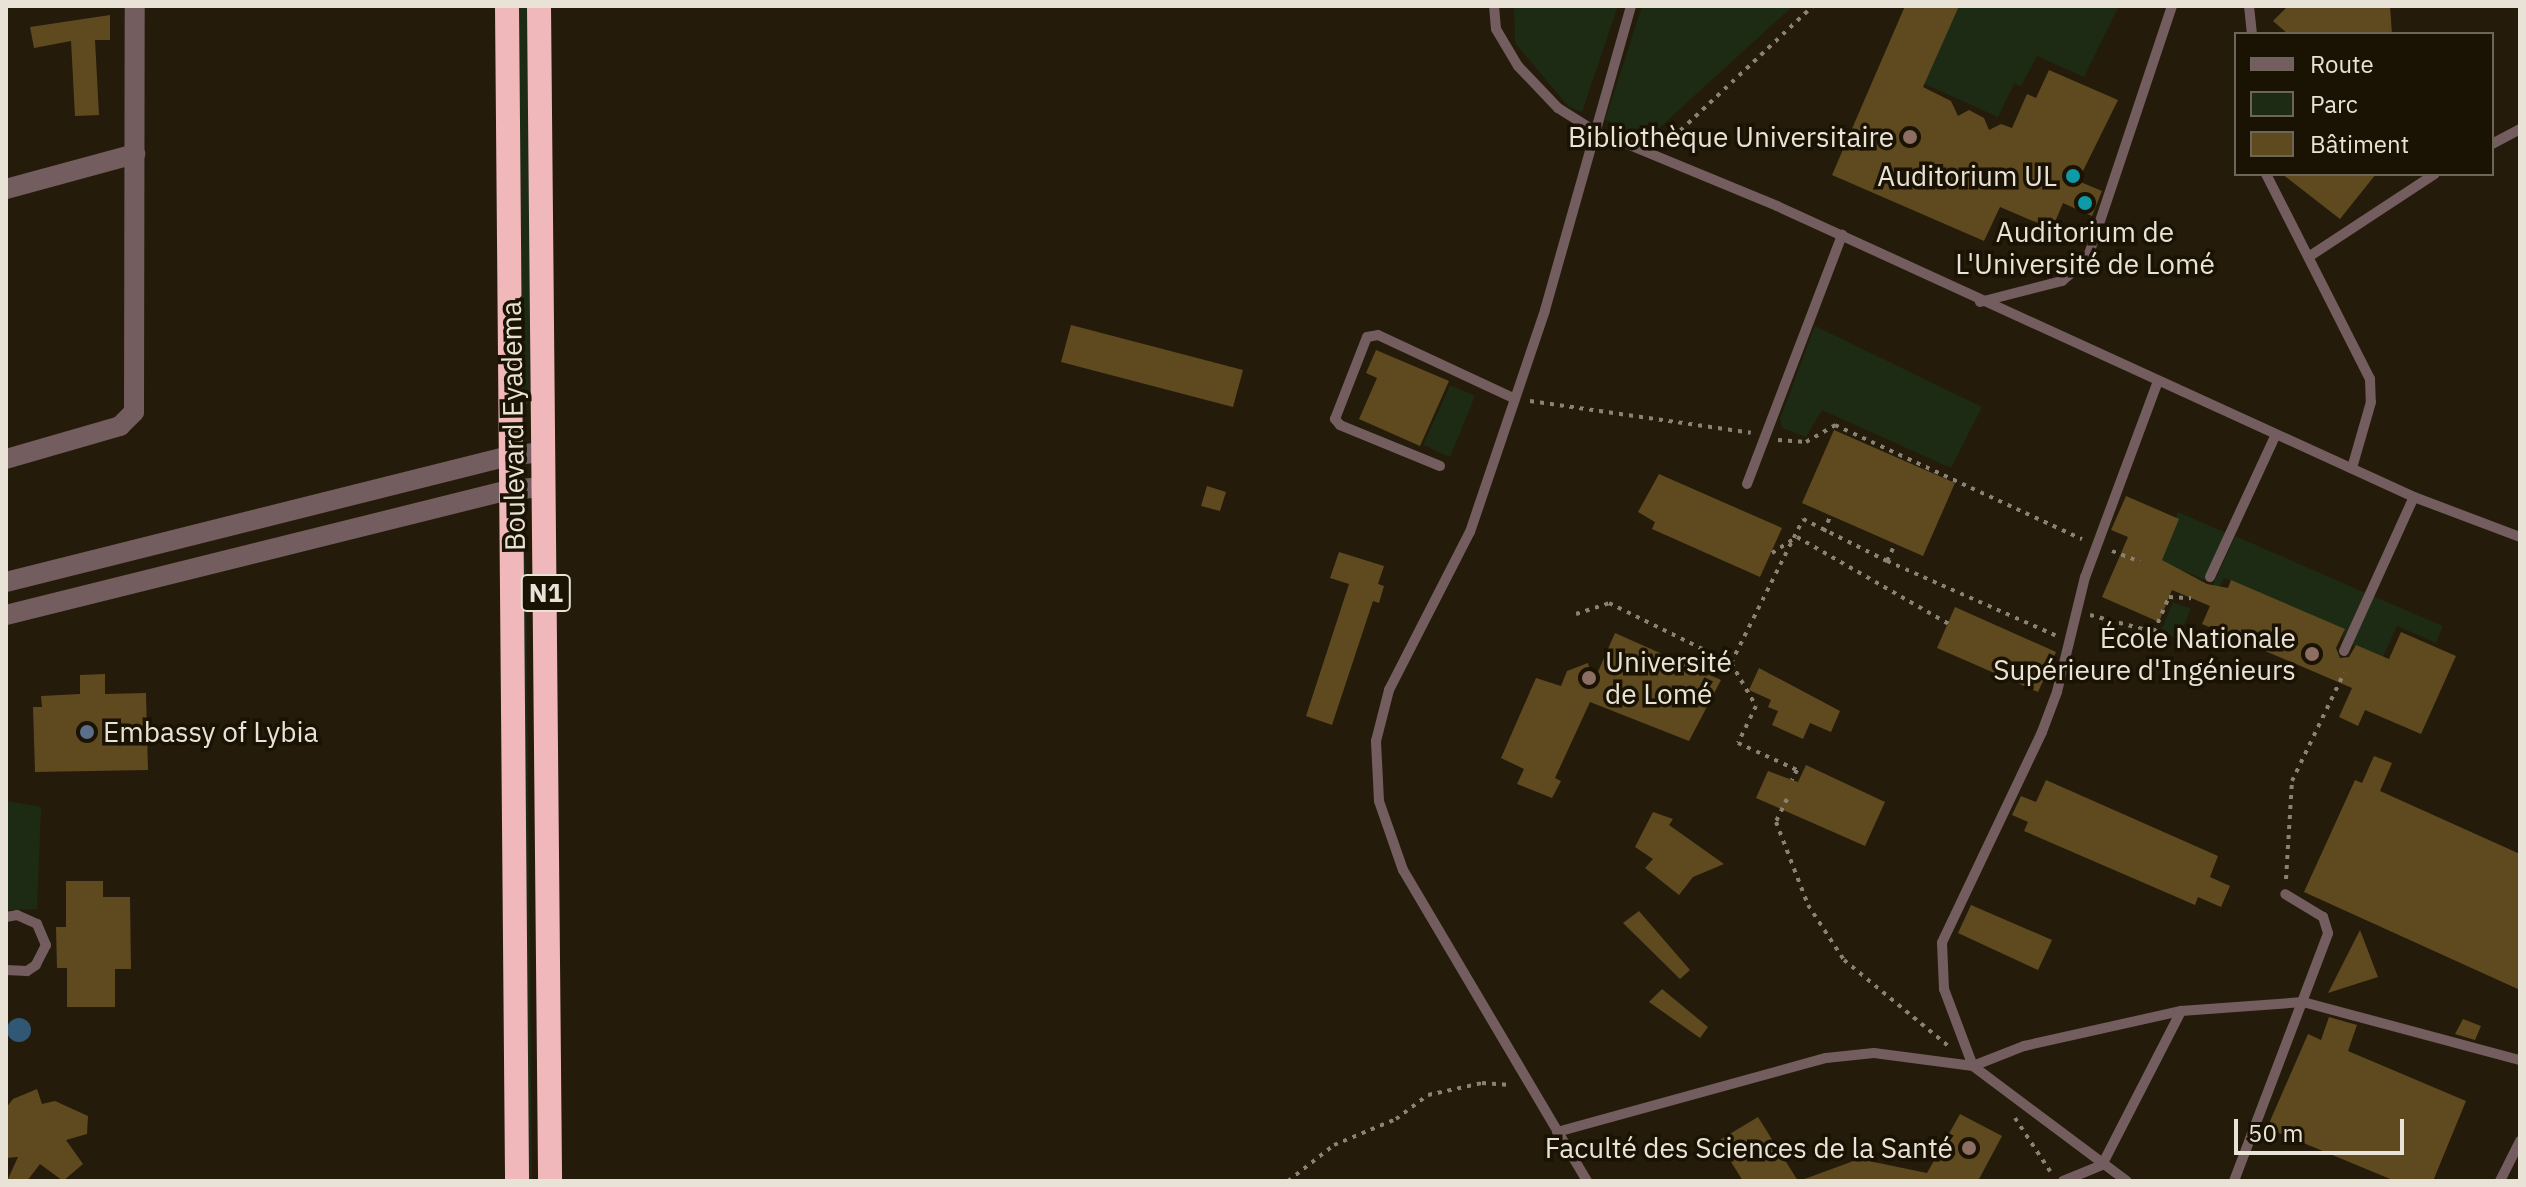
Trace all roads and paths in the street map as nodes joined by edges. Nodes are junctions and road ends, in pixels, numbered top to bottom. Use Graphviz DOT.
graph roads {
  1 [pos="135,6"];
  2 [pos="507,6"];
  3 [pos="539,6"];
  4 [pos="1494,6"];
  5 [pos="1631,6"];
  6 [pos="1813,6"];
  7 [pos="2172,6"];
  8 [pos="2249,6"];
  9 [pos="2252,32"];
  10 [pos="2520,129"];
  11 [pos="1593,130"];
  12 [pos="2494,143"];
  13 [pos="135,154"];
  14 [pos="1656,154"];
  15 [pos="2267,176"];
  16 [pos="2432,176"];
  17 [pos="6,189"];
  18 [pos="1842,235"];
  19 [pos="2310,256"];
  20 [pos="1980,302"];
  21 [pos="2158,381"];
  22 [pos="1515,399"];
  23 [pos="2276,434"];
  24 [pos="1766,436"];
  25 [pos="543,452"];
  26 [pos="509,456"];
  27 [pos="6,459"];
  28 [pos="1440,466"];
  29 [pos="2352,468"];
  30 [pos="1747,484"];
  31 [pos="543,487"];
  32 [pos="509,490"];
  33 [pos="2414,497"];
  34 [pos="1830,516"];
  35 [pos="1824,532"];
  36 [pos="1797,537"];
  37 [pos="2520,537"];
  38 [pos="1895,544"];
  39 [pos="2096,545"];
  40 [pos="1772,553"];
  41 [pos="1887,561"];
  42 [pos="2140,562"];
  43 [pos="2210,577"];
  44 [pos="6,582"];
  45 [pos="2191,598"];
  46 [pos="2077,612"];
  47 [pos="1576,614"];
  48 [pos="6,615"];
  49 [pos="1949,624"];
  50 [pos="2070,641"];
  51 [pos="2344,651"];
  52 [pos="1731,663"];
  53 [pos="2344,673"];
  54 [pos="1792,780"];
  55 [pos="1787,799"];
  56 [pos="2285,894"];
  57 [pos="6,917"];
  58 [pos="6,970"];
  59 [pos="2303,1002"];
  60 [pos="2181,1011"];
  61 [pos="2520,1060"];
  62 [pos="1973,1066"];
  63 [pos="1530,1087"];
  64 [pos="2010,1110"];
  65 [pos="1557,1132"];
  66 [pos="2520,1141"];
  67 [pos="2102,1165"];
  68 [pos="517,1181"];
  69 [pos="550,1181"];
  70 [pos="1288,1181"];
  71 [pos="1587,1181"];
  72 [pos="2060,1181"];
  73 [pos="2127,1181"];
  74 [pos="2234,1181"];
  75 [pos="2500,1181"];
  1 -- 13 [label="street"];
  2 -- 26 [label="highway, N1"];
  3 -- 25 [label="highway, Boulevard Eyadema / N1"];
  4 -- 11 [label="lane"];
  5 -- 11 [label="lane"];
  6 -- 14 [label="path"];
  7 -- 20 [label="lane"];
  8 -- 9 [label="lane"];
  10 -- 12 [label="lane"];
  11 -- 14 [label="lane"];
  11 -- 22 [label="lane"];
  13 -- 17 [label="street"];
  13 -- 27 [label="street"];
  14 -- 18 [label="lane"];
  15 -- 19 [label="lane"];
  16 -- 19 [label="lane"];
  18 -- 20 [label="lane"];
  18 -- 24 [label="lane"];
  19 -- 29 [label="lane"];
  20 -- 21 [label="lane"];
  21 -- 23 [label="lane"];
  21 -- 39 [label="lane"];
  22 -- 24 [label="path"];
  22 -- 28 [label="lane"];
  22 -- 63 [label="lane"];
  23 -- 29 [label="lane"];
  23 -- 43 [label="lane"];
  24 -- 30 [label="lane"];
  24 -- 39 [label="path"];
  25 -- 26 [label="street"];
  25 -- 31 [label="highway, Boulevard Eyadema / N1"];
  26 -- 32 [label="highway, Boulevard Eyadema / N1"];
  26 -- 44 [label="street"];
  29 -- 33 [label="lane"];
  31 -- 32 [label="street"];
  31 -- 69 [label="highway, Boulevard Eyadema / N1"];
  32 -- 48 [label="street"];
  32 -- 68 [label="highway, Boulevard Eyadema / N1"];
  33 -- 37 [label="lane"];
  33 -- 51 [label="lane"];
  34 -- 35 [label="path"];
  35 -- 36 [label="path"];
  35 -- 41 [label="path"];
  36 -- 40 [label="path"];
  36 -- 49 [label="path"];
  36 -- 52 [label="path"];
  38 -- 41 [label="path"];
  39 -- 42 [label="path"];
  39 -- 46 [label="lane"];
  41 -- 50 [label="path"];
  45 -- 46 [label="path"];
  46 -- 50 [label="lane"];
  47 -- 52 [label="path"];
  50 -- 62 [label="lane"];
  52 -- 54 [label="path"];
  53 -- 56 [label="path"];
  55 -- 62 [label="path"];
  56 -- 59 [label="lane"];
  57 -- 58 [label="lane"];
  59 -- 60 [label="lane"];
  59 -- 61 [label="lane"];
  59 -- 74 [label="lane"];
  60 -- 62 [label="lane"];
  60 -- 67 [label="lane"];
  62 -- 65 [label="lane"];
  62 -- 67 [label="lane"];
  63 -- 65 [label="lane"];
  63 -- 70 [label="path"];
  64 -- 72 [label="path"];
  65 -- 71 [label="lane"];
  66 -- 75 [label="lane"];
  67 -- 72 [label="lane"];
  67 -- 73 [label="lane"];
}
